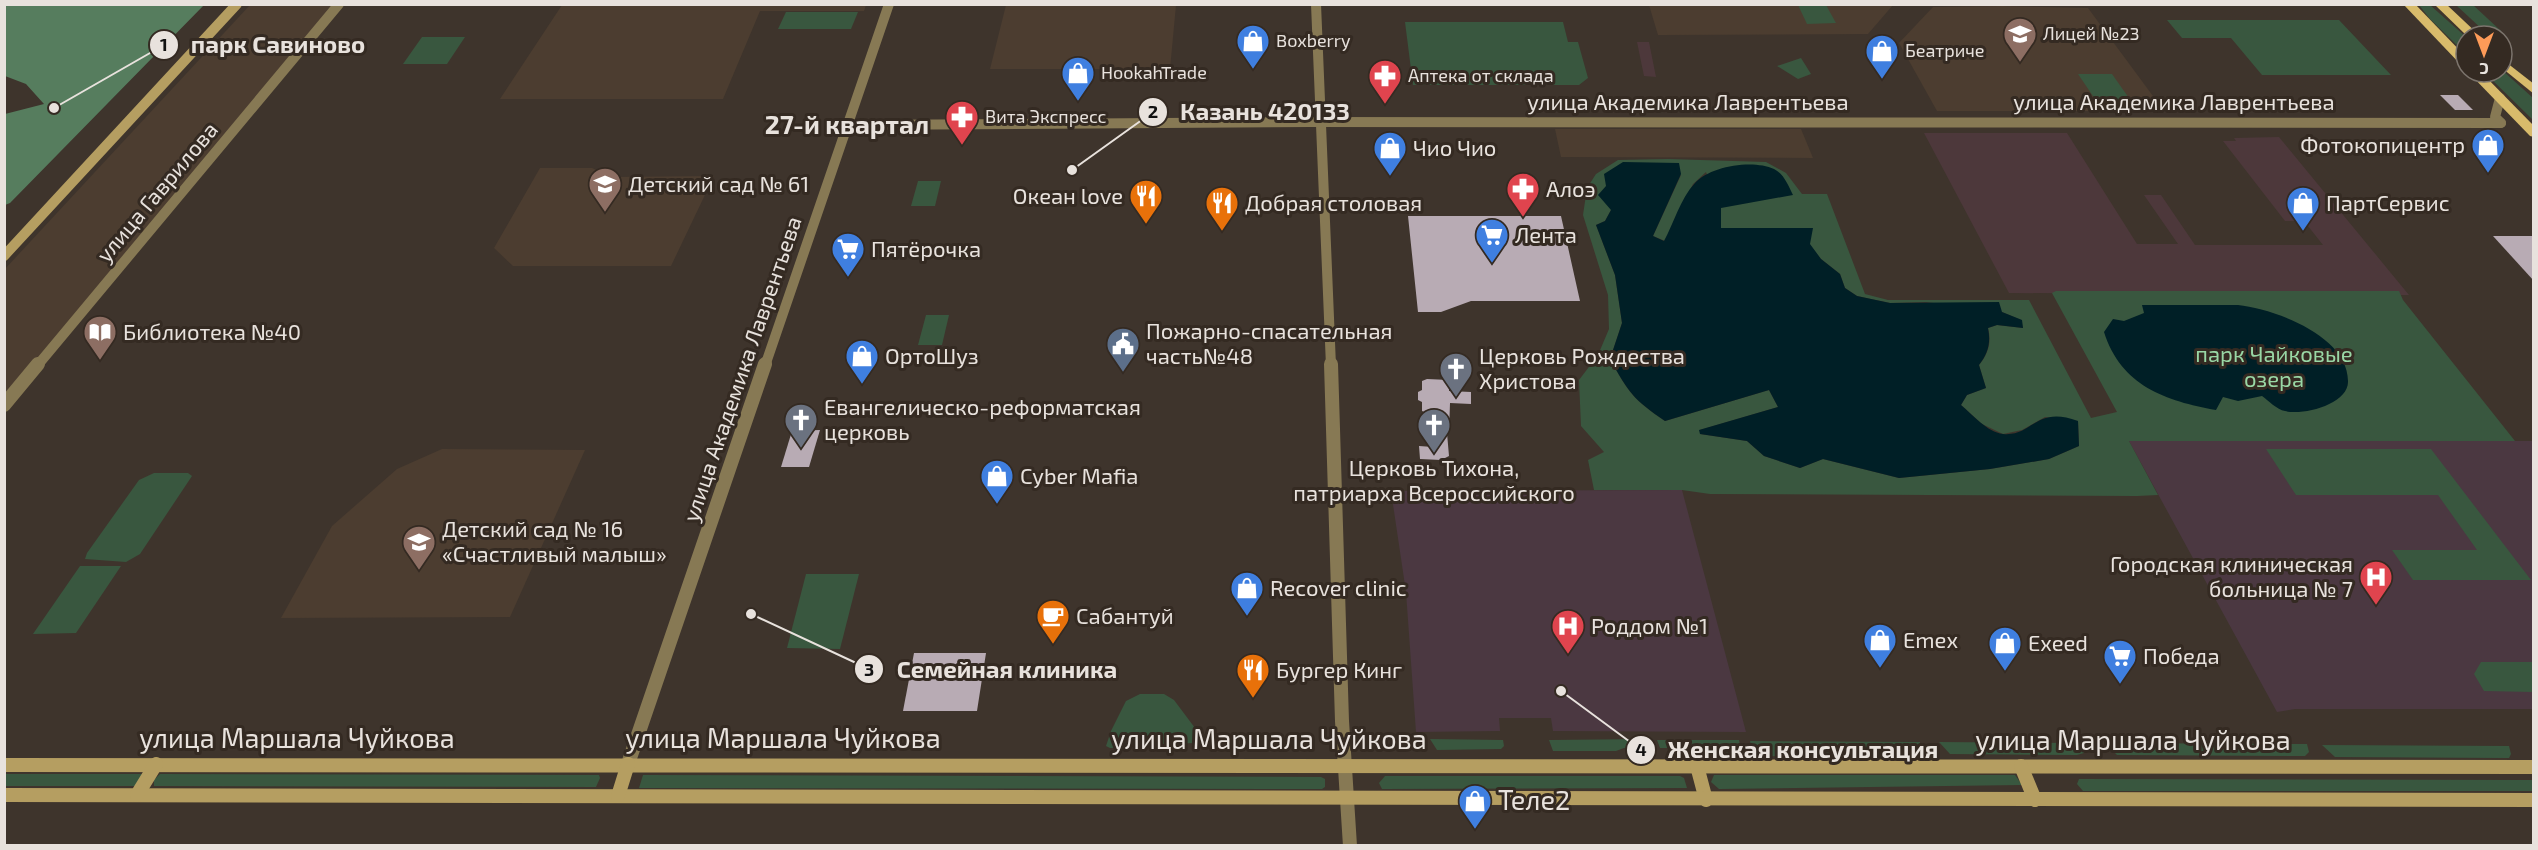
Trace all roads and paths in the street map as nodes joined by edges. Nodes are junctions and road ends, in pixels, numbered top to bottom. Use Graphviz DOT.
graph roads {
  1 [pos="237,4"];
  2 [pos="339,4"];
  3 [pos="889,4"];
  4 [pos="1316,4"];
  5 [pos="2408,4"];
  6 [pos="2439,4"];
  7 [pos="2461,24"];
  8 [pos="2454,52"];
  9 [pos="2514,73"];
  10 [pos="2486,84"];
  11 [pos="2534,92"];
  12 [pos="2500,98"];
  13 [pos="1322,122"];
  14 [pos="848,125"];
  15 [pos="2534,133"];
  16 [pos="4,256"];
  17 [pos="4,405"];
  18 [pos="156,764"];
  19 [pos="628,764"];
  20 [pos="4,765"];
  21 [pos="1344,765"];
  22 [pos="1697,766"];
  23 [pos="2021,766"];
  24 [pos="2534,767"];
  25 [pos="4,795"];
  26 [pos="137,795"];
  27 [pos="618,796"];
  28 [pos="1347,800"];
  29 [pos="1706,800"];
  30 [pos="2035,800"];
  31 [pos="2534,800"];
  32 [pos="1350,846"];
  1 -- 16 [label="main road"];
  2 -- 17 [label="street, улица Гаврилова"];
  3 -- 14 [label="street, улица Академика Лаврентьева"];
  4 -- 13 [label="street"];
  5 -- 8 [label="main road"];
  6 -- 7 [label="main road"];
  9 -- 11 [label="main road"];
  10 -- 12 [label="main road"];
  12 -- 13 [label="street, улица Академика Лаврентьева"];
  12 -- 15 [label="main road"];
  13 -- 14 [label="street, улица Академика Лаврентьева"];
  13 -- 21 [label="street"];
  14 -- 19 [label="street, улица Академика Лаврентьева"];
  18 -- 19 [label="main road, улица Маршала Чуйкова"];
  18 -- 20 [label="main road, улица Маршала Чуйкова"];
  18 -- 26 [label="main road"];
  19 -- 21 [label="main road, улица Маршала Чуйкова"];
  19 -- 27 [label="main road"];
  21 -- 22 [label="main road, улица Маршала Чуйкова"];
  21 -- 28 [label="street"];
  22 -- 23 [label="main road, улица Маршала Чуйкова"];
  22 -- 29 [label="main road"];
  23 -- 24 [label="main road, улица Маршала Чуйкова"];
  23 -- 30 [label="main road"];
  25 -- 26 [label="main road"];
  26 -- 27 [label="main road"];
  27 -- 28 [label="main road"];
  28 -- 29 [label="main road"];
  28 -- 32 [label="street"];
  29 -- 30 [label="main road"];
  30 -- 31 [label="main road"];
}
